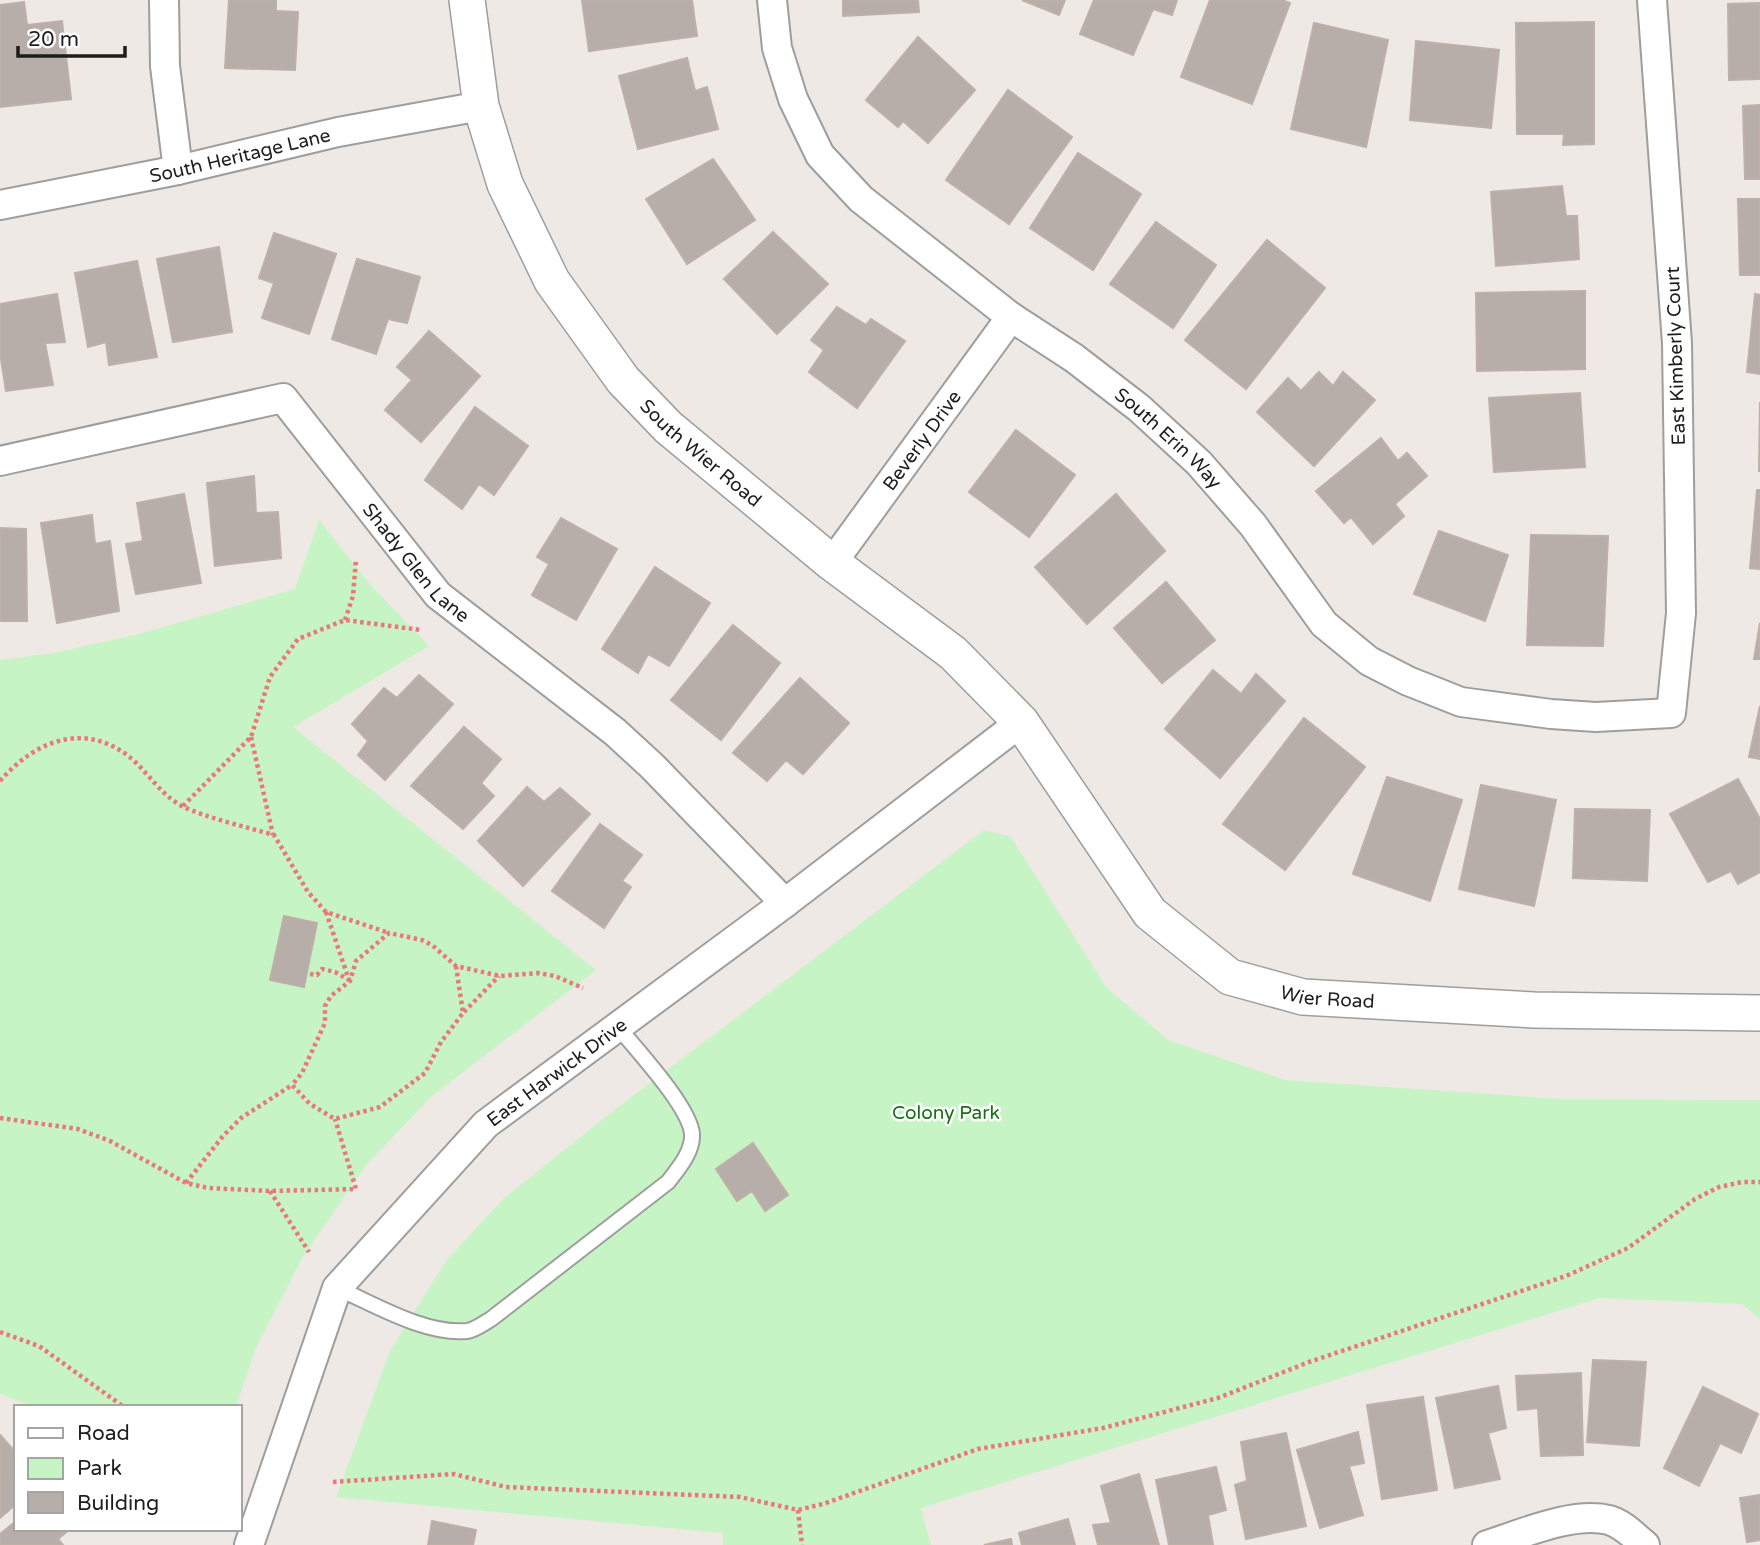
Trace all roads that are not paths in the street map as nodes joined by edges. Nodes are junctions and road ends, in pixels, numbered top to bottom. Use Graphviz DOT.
graph roads {
  1 [pos="164,0"];
  2 [pos="467,0"];
  3 [pos="772,0"];
  4 [pos="1652,0"];
  5 [pos="481,106"];
  6 [pos="178,170"];
  7 [pos="0,205"];
  8 [pos="1011,317"];
  9 [pos="0,461"];
  10 [pos="832,563"];
  11 [pos="1671,713"];
  12 [pos="1021,722"];
  13 [pos="785,904"];
  14 [pos="1760,1013"];
  15 [pos="618,1027"];
  16 [pos="337,1288"];
  17 [pos="249,1545"];
  18 [pos="1487,1545"];
  19 [pos="1645,1545"];
  1 -- 6 [label="street"];
  2 -- 5 [label="street, South Wier Road"];
  3 -- 8 [label="street, South Erin Way"];
  4 -- 11 [label="street, East Kimberly Court"];
  5 -- 6 [label="street, South Heritage Lane"];
  5 -- 10 [label="street, South Wier Road"];
  6 -- 7 [label="street, South Heritage Lane"];
  8 -- 10 [label="street, Beverly Drive"];
  8 -- 11 [label="street, South Erin Way"];
  9 -- 13 [label="street, Shady Glen Lane"];
  10 -- 12 [label="street, South Wier Road"];
  12 -- 13 [label="street, East Harwick Drive"];
  12 -- 14 [label="street, Wier Road"];
  13 -- 15 [label="street, East Harwick Drive"];
  15 -- 16 [label="street, East Harwick Drive"];
  15 -- 16 [label="lane"];
  16 -- 17 [label="street, East Harwick Drive"];
  18 -- 19 [label="street"];
}
